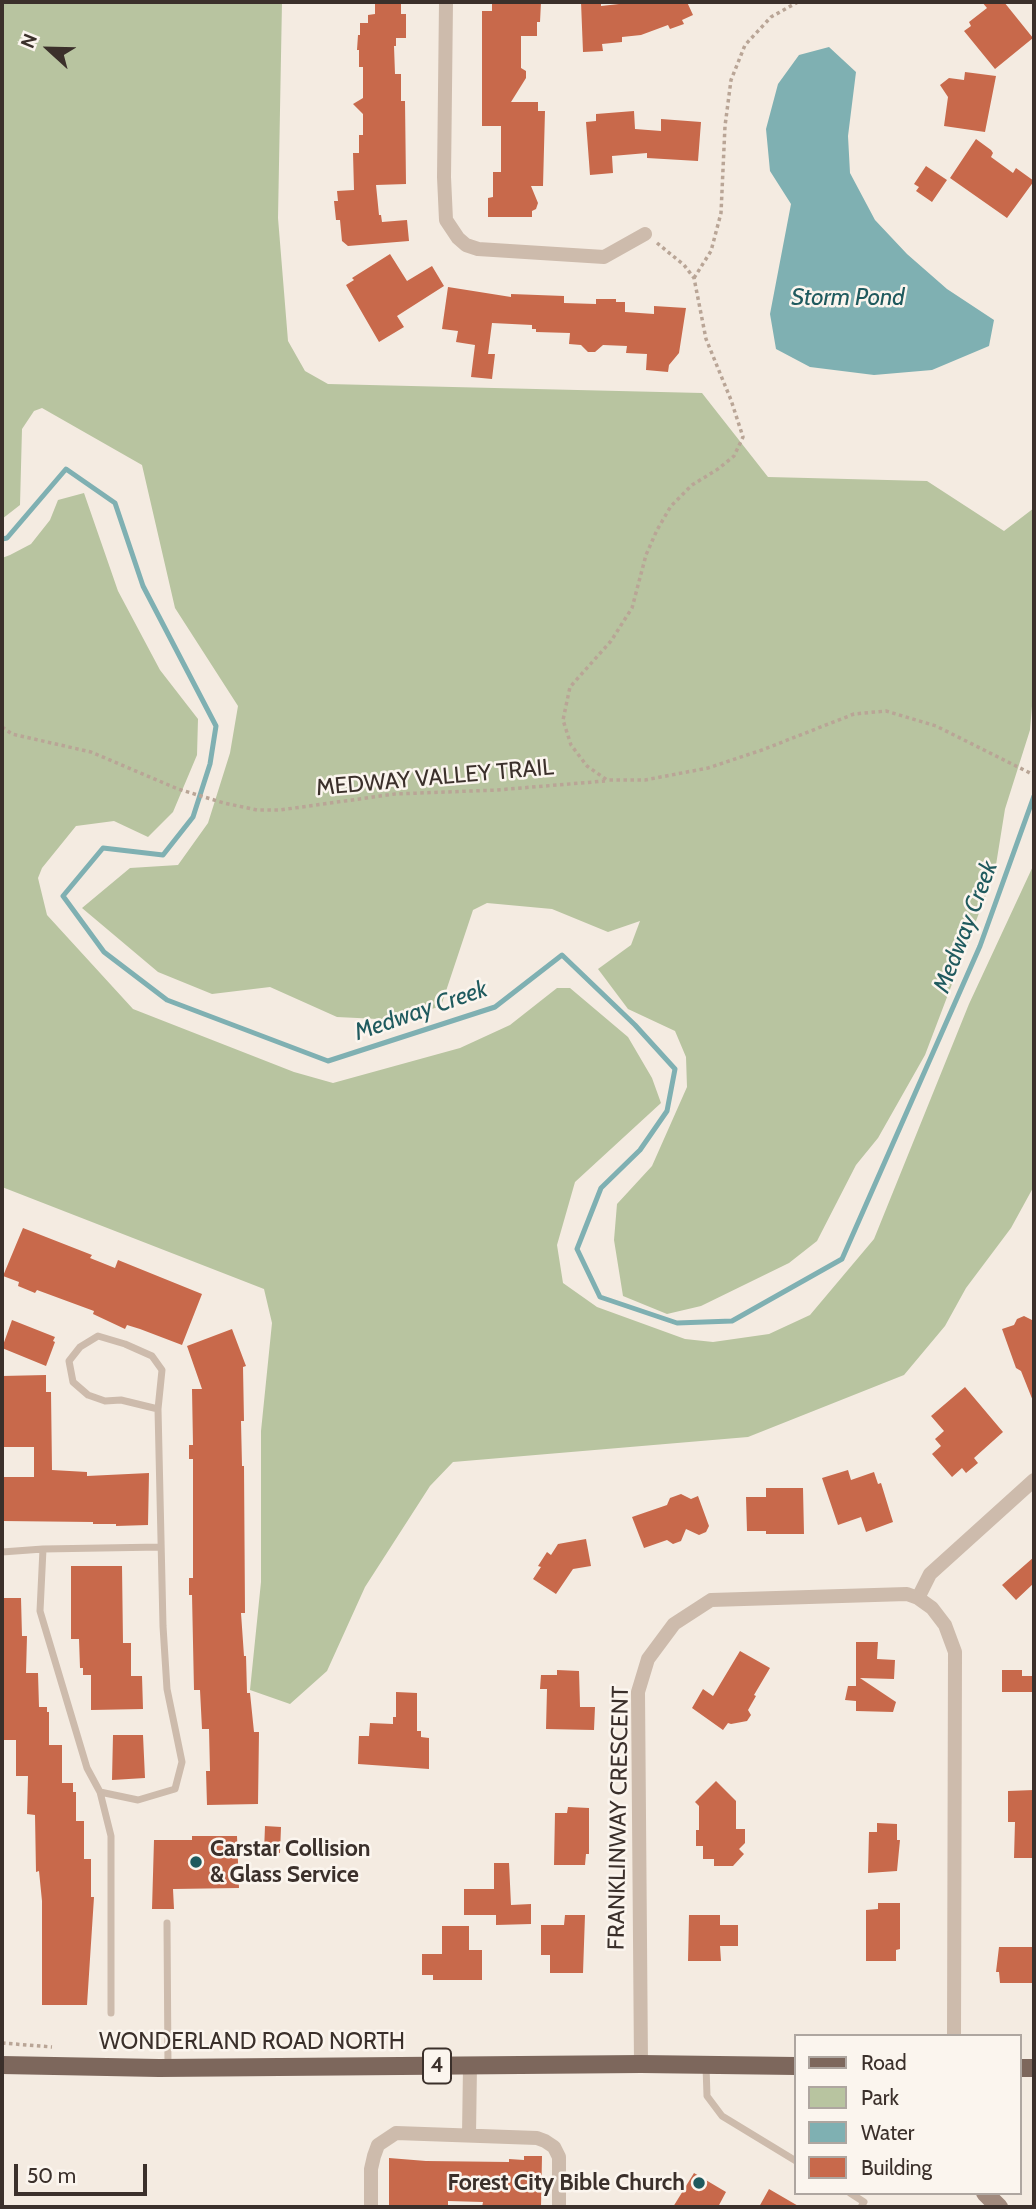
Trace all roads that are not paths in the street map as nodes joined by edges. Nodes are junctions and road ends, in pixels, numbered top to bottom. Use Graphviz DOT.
graph roads {
  1 [pos="446,2"];
  2 [pos="645,234"];
  3 [pos="158,1409"];
  4 [pos="1034,1480"];
  5 [pos="161,1546"];
  6 [pos="43,1549"];
  7 [pos="2,1552"];
  8 [pos="918,1598"];
  9 [pos="100,1792"];
  10 [pos="167,1923"];
  11 [pos="111,2013"];
  12 [pos="954,2034"];
  13 [pos="641,2064"];
  14 [pos="2,2065"];
  15 [pos="706,2065"];
  16 [pos="470,2066"];
  17 [pos="794,2066"];
  18 [pos="169,2068"];
  19 [pos="469,2135"];
  20 [pos="794,2160"];
  21 [pos="853,2195"];
  22 [pos="371,2207"];
  23 [pos="558,2207"];
  24 [pos="861,2207"];
  1 -- 2 [label="street"];
  3 -- 3 [label="lane"];
  3 -- 5 [label="lane"];
  4 -- 8 [label="street"];
  5 -- 6 [label="lane"];
  5 -- 9 [label="lane"];
  6 -- 7 [label="lane"];
  6 -- 9 [label="lane"];
  8 -- 12 [label="street"];
  8 -- 13 [label="street, FRANKLINWAY CRESCENT"];
  9 -- 11 [label="lane"];
  10 -- 18 [label="lane"];
  13 -- 15 [label="main road, WONDERLAND ROAD NORTH / 4"];
  13 -- 16 [label="main road, WONDERLAND ROAD NORTH / 4"];
  14 -- 18 [label="main road, WONDERLAND ROAD NORTH / 4"];
  15 -- 17 [label="main road, WONDERLAND ROAD NORTH / 4"];
  15 -- 20 [label="lane"];
  16 -- 18 [label="main road, WONDERLAND ROAD NORTH / 4"];
  16 -- 19 [label="street"];
  19 -- 22 [label="street"];
  19 -- 23 [label="street"];
  21 -- 24 [label="lane"];
}
